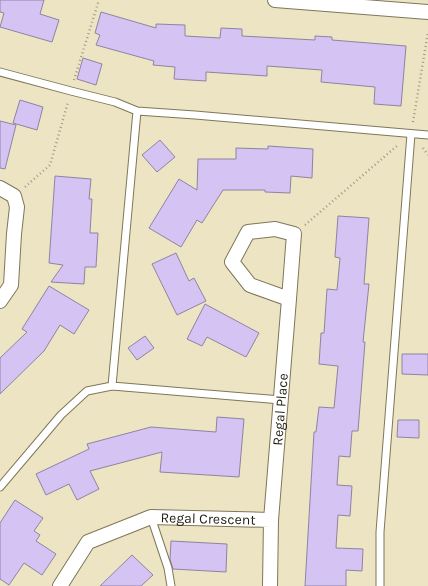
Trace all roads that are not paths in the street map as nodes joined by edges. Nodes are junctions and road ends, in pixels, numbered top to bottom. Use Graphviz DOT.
graph roads {
  1 [pos="275,0"];
  2 [pos="428,12"];
  3 [pos="0,72"];
  4 [pos="138,111"];
  5 [pos="411,134"];
  6 [pos="428,135"];
  7 [pos="0,188"];
  8 [pos="290,299"];
  9 [pos="0,301"];
  10 [pos="112,386"];
  11 [pos="281,400"];
  12 [pos="0,487"];
  13 [pos="151,517"];
  14 [pos="271,520"];
  15 [pos="60,586"];
  16 [pos="171,586"];
  17 [pos="270,586"];
  18 [pos="380,586"];
  1 -- 2 [label="street"];
  3 -- 4 [label="lane"];
  4 -- 5 [label="lane"];
  4 -- 10 [label="lane"];
  5 -- 6 [label="lane"];
  5 -- 18 [label="lane"];
  7 -- 9 [label="street"];
  8 -- 8 [label="street, Regal Place"];
  8 -- 11 [label="street, Regal Place"];
  10 -- 11 [label="lane"];
  10 -- 12 [label="lane"];
  11 -- 14 [label="street, Regal Place"];
  13 -- 14 [label="street, Regal Crescent"];
  13 -- 15 [label="street, Regal Crescent"];
  13 -- 16 [label="lane"];
  14 -- 17 [label="street, Regal Crescent"];
}
